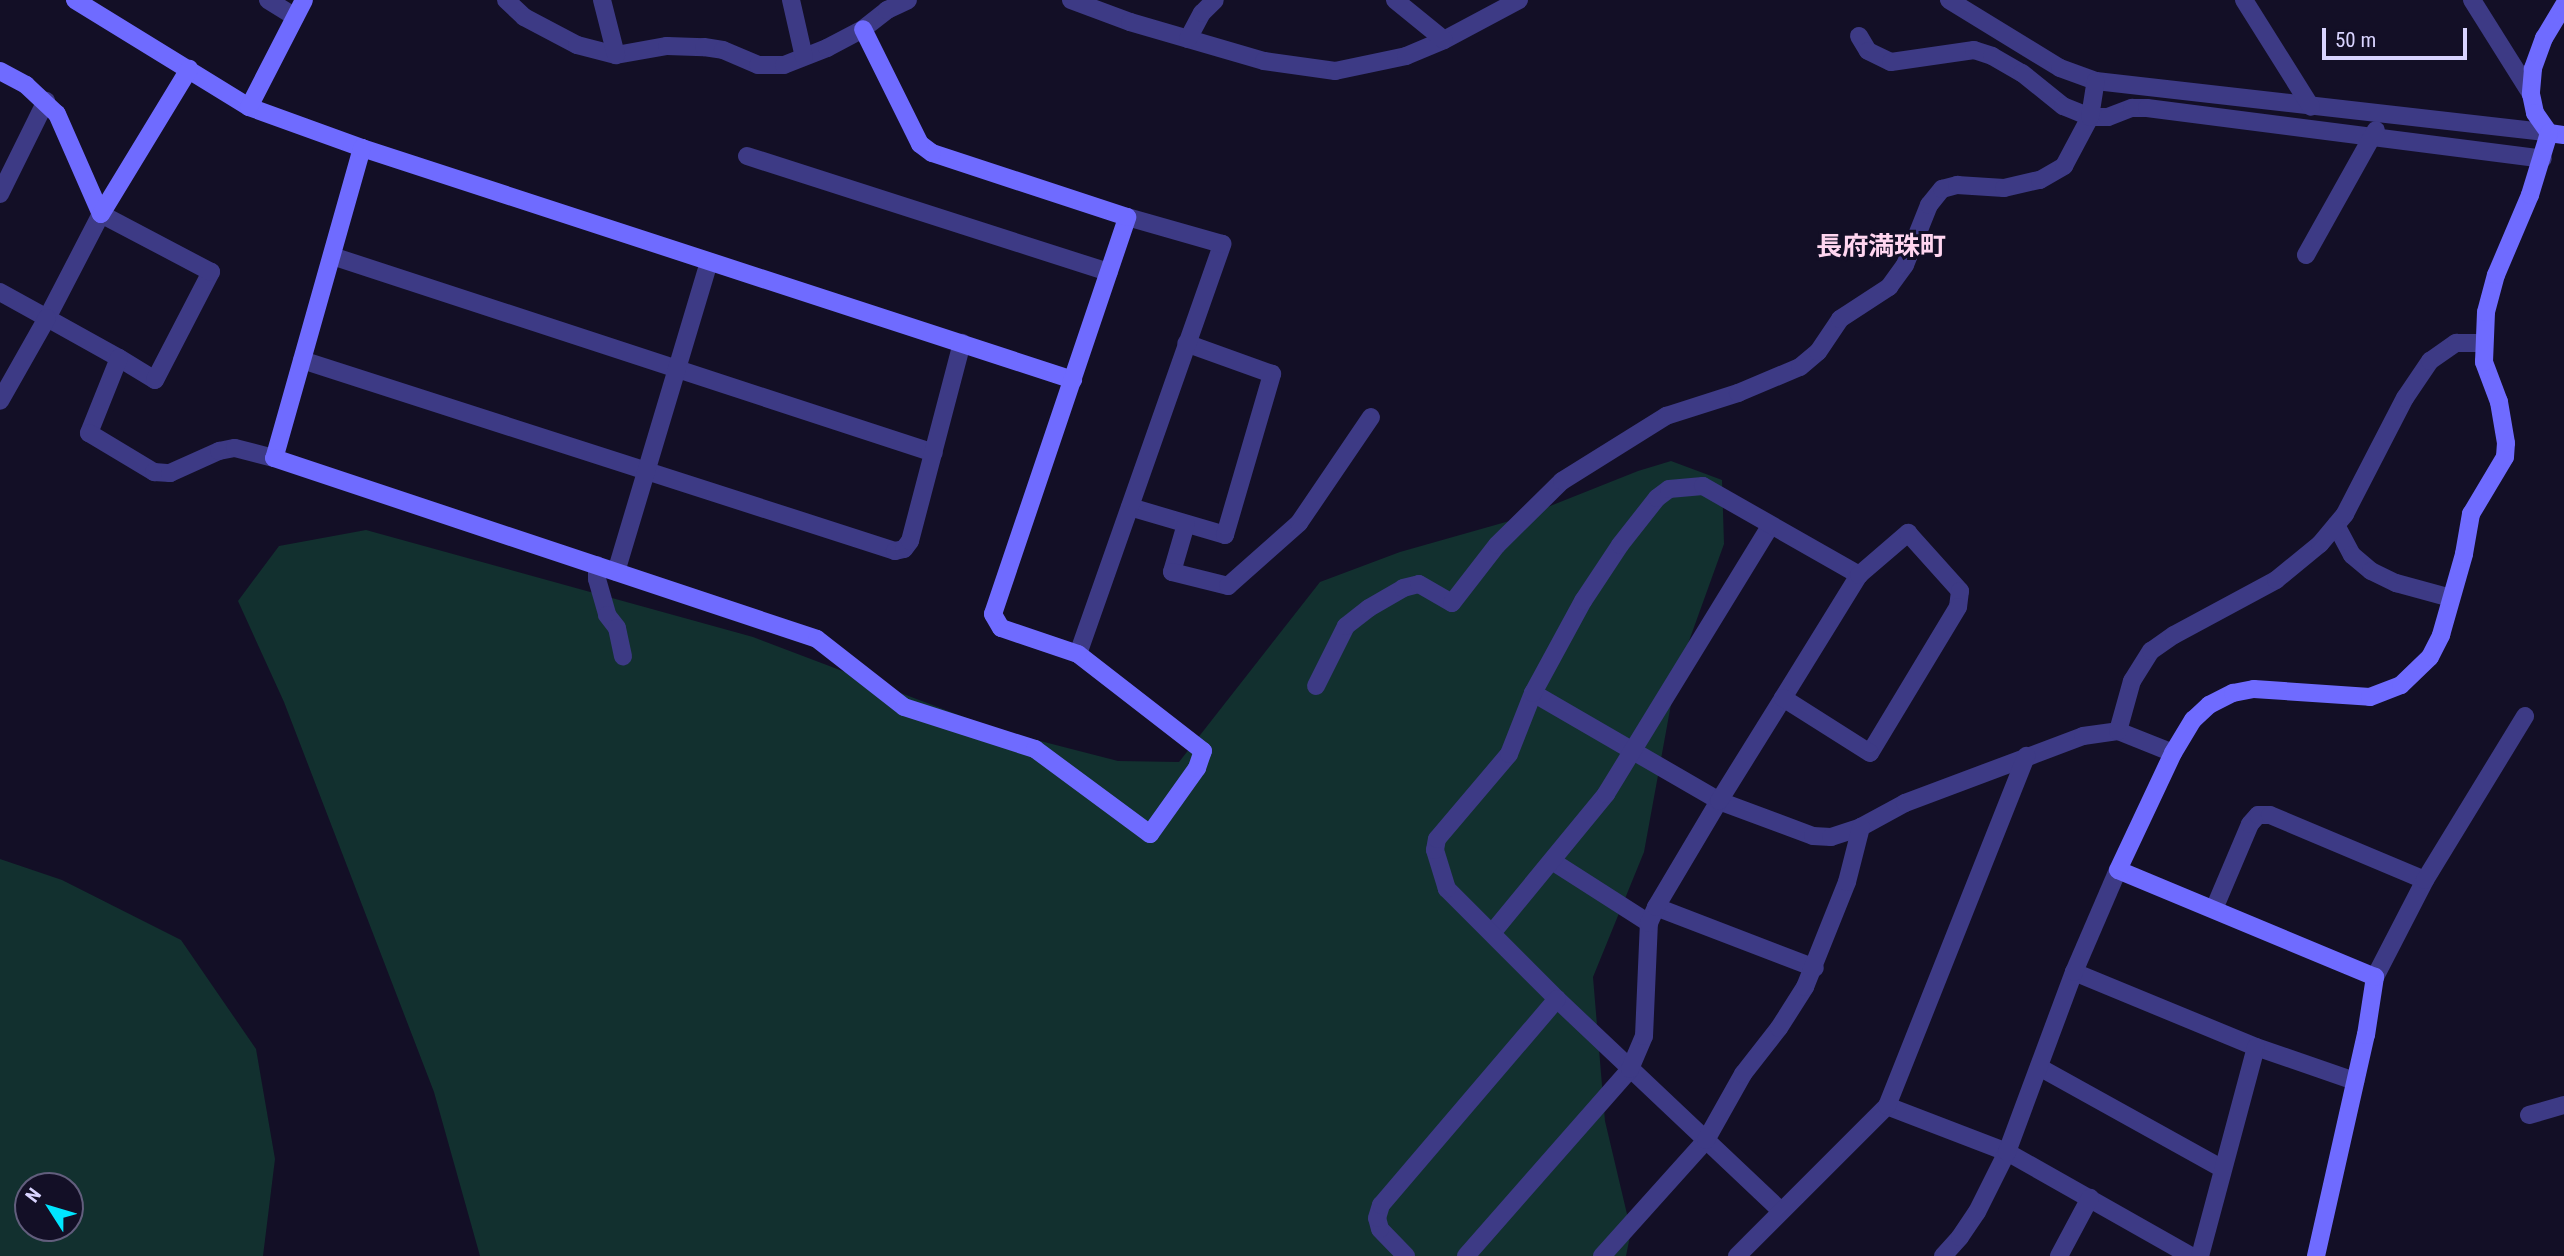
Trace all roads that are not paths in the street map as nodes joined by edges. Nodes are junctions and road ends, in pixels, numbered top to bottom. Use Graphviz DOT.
graph roads {
  1 [pos="75,0"];
  2 [pos="268,0"];
  3 [pos="304,0"];
  4 [pos="506,0"];
  5 [pos="602,0"];
  6 [pos="791,0"];
  7 [pos="908,0"];
  8 [pos="1071,0"];
  9 [pos="1215,0"];
  10 [pos="1395,0"];
  11 [pos="1518,0"];
  12 [pos="1949,0"];
  13 [pos="2244,0"];
  14 [pos="2472,0"];
  15 [pos="2564,5"];
  16 [pos="296,17"];
  17 [pos="863,29"];
  18 [pos="1860,36"];
  19 [pos="1188,39"];
  20 [pos="1444,40"];
  21 [pos="616,55"];
  22 [pos="804,57"];
  23 [pos="190,69"];
  24 [pos="0,71"];
  25 [pos="2096,81"];
  26 [pos="2530,94"];
  27 [pos="46,101"];
  28 [pos="249,107"];
  29 [pos="2311,107"];
  30 [pos="2381,111"];
  31 [pos="2090,117"];
  32 [pos="2556,134"];
  33 [pos="2374,138"];
  34 [pos="362,148"];
  35 [pos="747,156"];
  36 [pos="2543,159"];
  37 [pos="0,194"];
  38 [pos="101,214"];
  39 [pos="1127,217"];
  40 [pos="2306,255"];
  41 [pos="332,256"];
  42 [pos="709,262"];
  43 [pos="1109,272"];
  44 [pos="0,292"];
  45 [pos="47,318"];
  46 [pos="2483,342"];
  47 [pos="962,343"];
  48 [pos="1186,343"];
  49 [pos="119,358"];
  50 [pos="302,360"];
  51 [pos="677,369"];
  52 [pos="1073,380"];
  53 [pos="0,401"];
  54 [pos="1371,417"];
  55 [pos="934,453"];
  56 [pos="274,458"];
  57 [pos="645,469"];
  58 [pos="1130,507"];
  59 [pos="1185,524"];
  60 [pos="2336,525"];
  61 [pos="1770,526"];
  62 [pos="597,565"];
  63 [pos="616,572"];
  64 [pos="1859,575"];
  65 [pos="2451,598"];
  66 [pos="1078,654"];
  67 [pos="623,656"];
  68 [pos="1316,686"];
  69 [pos="1532,693"];
  70 [pos="1783,698"];
  71 [pos="2525,716"];
  72 [pos="2118,731"];
  73 [pos="1632,749"];
  74 [pos="2172,753"];
  75 [pos="2026,756"];
  76 [pos="1719,802"];
  77 [pos="1861,827"];
  78 [pos="1552,861"];
  79 [pos="2118,870"];
  80 [pos="2425,880"];
  81 [pos="2214,909"];
  82 [pos="1652,915"];
  83 [pos="1492,933"];
  84 [pos="1815,968"];
  85 [pos="2074,972"];
  86 [pos="2375,976"];
  87 [pos="1557,999"];
  88 [pos="2256,1047"];
  89 [pos="2039,1067"];
  90 [pos="1630,1069"];
  91 [pos="2355,1081"];
  92 [pos="2564,1105"];
  93 [pos="1887,1106"];
  94 [pos="2529,1115"];
  95 [pos="1706,1140"];
  96 [pos="2007,1152"];
  97 [pos="2223,1169"];
  98 [pos="2091,1198"];
  99 [pos="1780,1210"];
  100 [pos="1406,1256"];
  101 [pos="1466,1256"];
  102 [pos="1601,1256"];
  103 [pos="1737,1256"];
  104 [pos="1943,1256"];
  105 [pos="2059,1256"];
  106 [pos="2191,1256"];
  107 [pos="2200,1256"];
  108 [pos="2316,1256"];
  1 -- 23 [label="street"];
  2 -- 16 [label="street"];
  3 -- 16 [label="street"];
  4 -- 21 [label="street"];
  5 -- 21 [label="street"];
  6 -- 22 [label="street"];
  7 -- 17 [label="street"];
  8 -- 19 [label="street"];
  9 -- 19 [label="street"];
  10 -- 20 [label="street"];
  11 -- 20 [label="street"];
  12 -- 25 [label="street"];
  13 -- 29 [label="street"];
  14 -- 26 [label="street"];
  15 -- 26 [label="street"];
  16 -- 28 [label="street"];
  17 -- 22 [label="street"];
  17 -- 39 [label="street"];
  18 -- 31 [label="street"];
  19 -- 20 [label="street"];
  21 -- 22 [label="street"];
  23 -- 28 [label="street"];
  23 -- 38 [label="street"];
  24 -- 27 [label="street"];
  25 -- 29 [label="street"];
  25 -- 31 [label="street"];
  26 -- 32 [label="street"];
  27 -- 37 [label="street"];
  27 -- 38 [label="street"];
  28 -- 34 [label="street"];
  29 -- 30 [label="street"];
  30 -- 32 [label="street"];
  30 -- 33 [label="street"];
  31 -- 33 [label="street"];
  31 -- 68 [label="street"];
  32 -- 36 [label="street"];
  33 -- 36 [label="street"];
  33 -- 40 [label="street"];
  34 -- 41 [label="street"];
  34 -- 42 [label="street"];
  35 -- 43 [label="street"];
  36 -- 46 [label="street"];
  38 -- 45 [label="street"];
  38 -- 49 [label="street"];
  39 -- 43 [label="street"];
  39 -- 48 [label="street"];
  41 -- 50 [label="street"];
  41 -- 51 [label="street"];
  42 -- 47 [label="street"];
  42 -- 51 [label="street"];
  43 -- 52 [label="street"];
  44 -- 45 [label="street"];
  45 -- 49 [label="street"];
  45 -- 53 [label="street"];
  46 -- 60 [label="street"];
  46 -- 65 [label="street"];
  47 -- 52 [label="street"];
  47 -- 55 [label="street"];
  48 -- 58 [label="street"];
  48 -- 59 [label="street"];
  49 -- 56 [label="street"];
  50 -- 56 [label="street"];
  50 -- 57 [label="street"];
  51 -- 55 [label="street"];
  51 -- 57 [label="street"];
  52 -- 66 [label="street"];
  54 -- 59 [label="street"];
  55 -- 57 [label="street"];
  56 -- 62 [label="street"];
  57 -- 63 [label="street"];
  58 -- 59 [label="street"];
  58 -- 66 [label="street"];
  60 -- 65 [label="street"];
  60 -- 72 [label="street"];
  61 -- 64 [label="street"];
  61 -- 69 [label="street"];
  61 -- 73 [label="street"];
  62 -- 63 [label="street"];
  62 -- 67 [label="street"];
  63 -- 66 [label="street"];
  64 -- 70 [label="street"];
  64 -- 70 [label="street"];
  65 -- 74 [label="street"];
  69 -- 73 [label="street"];
  69 -- 83 [label="street"];
  70 -- 76 [label="street"];
  71 -- 80 [label="street"];
  72 -- 74 [label="street"];
  72 -- 75 [label="street"];
  73 -- 76 [label="street"];
  73 -- 78 [label="street"];
  74 -- 79 [label="street"];
  75 -- 77 [label="street"];
  75 -- 93 [label="street"];
  76 -- 77 [label="street"];
  76 -- 82 [label="street"];
  77 -- 84 [label="street"];
  78 -- 82 [label="street"];
  78 -- 83 [label="street"];
  79 -- 81 [label="street"];
  79 -- 85 [label="street"];
  80 -- 81 [label="street"];
  80 -- 86 [label="street"];
  81 -- 86 [label="street"];
  82 -- 84 [label="street"];
  82 -- 90 [label="street"];
  83 -- 87 [label="street"];
  84 -- 95 [label="street"];
  85 -- 88 [label="street"];
  85 -- 89 [label="street"];
  86 -- 91 [label="street"];
  87 -- 90 [label="street"];
  87 -- 100 [label="street"];
  88 -- 91 [label="street"];
  88 -- 97 [label="street"];
  89 -- 96 [label="street"];
  89 -- 97 [label="street"];
  90 -- 95 [label="street"];
  90 -- 101 [label="street"];
  91 -- 108 [label="street"];
  92 -- 94 [label="street"];
  93 -- 96 [label="street"];
  93 -- 99 [label="street"];
  95 -- 99 [label="street"];
  95 -- 102 [label="street"];
  96 -- 98 [label="street"];
  96 -- 104 [label="street"];
  97 -- 107 [label="street"];
  98 -- 105 [label="street"];
  98 -- 106 [label="street"];
  99 -- 103 [label="street"];
}
